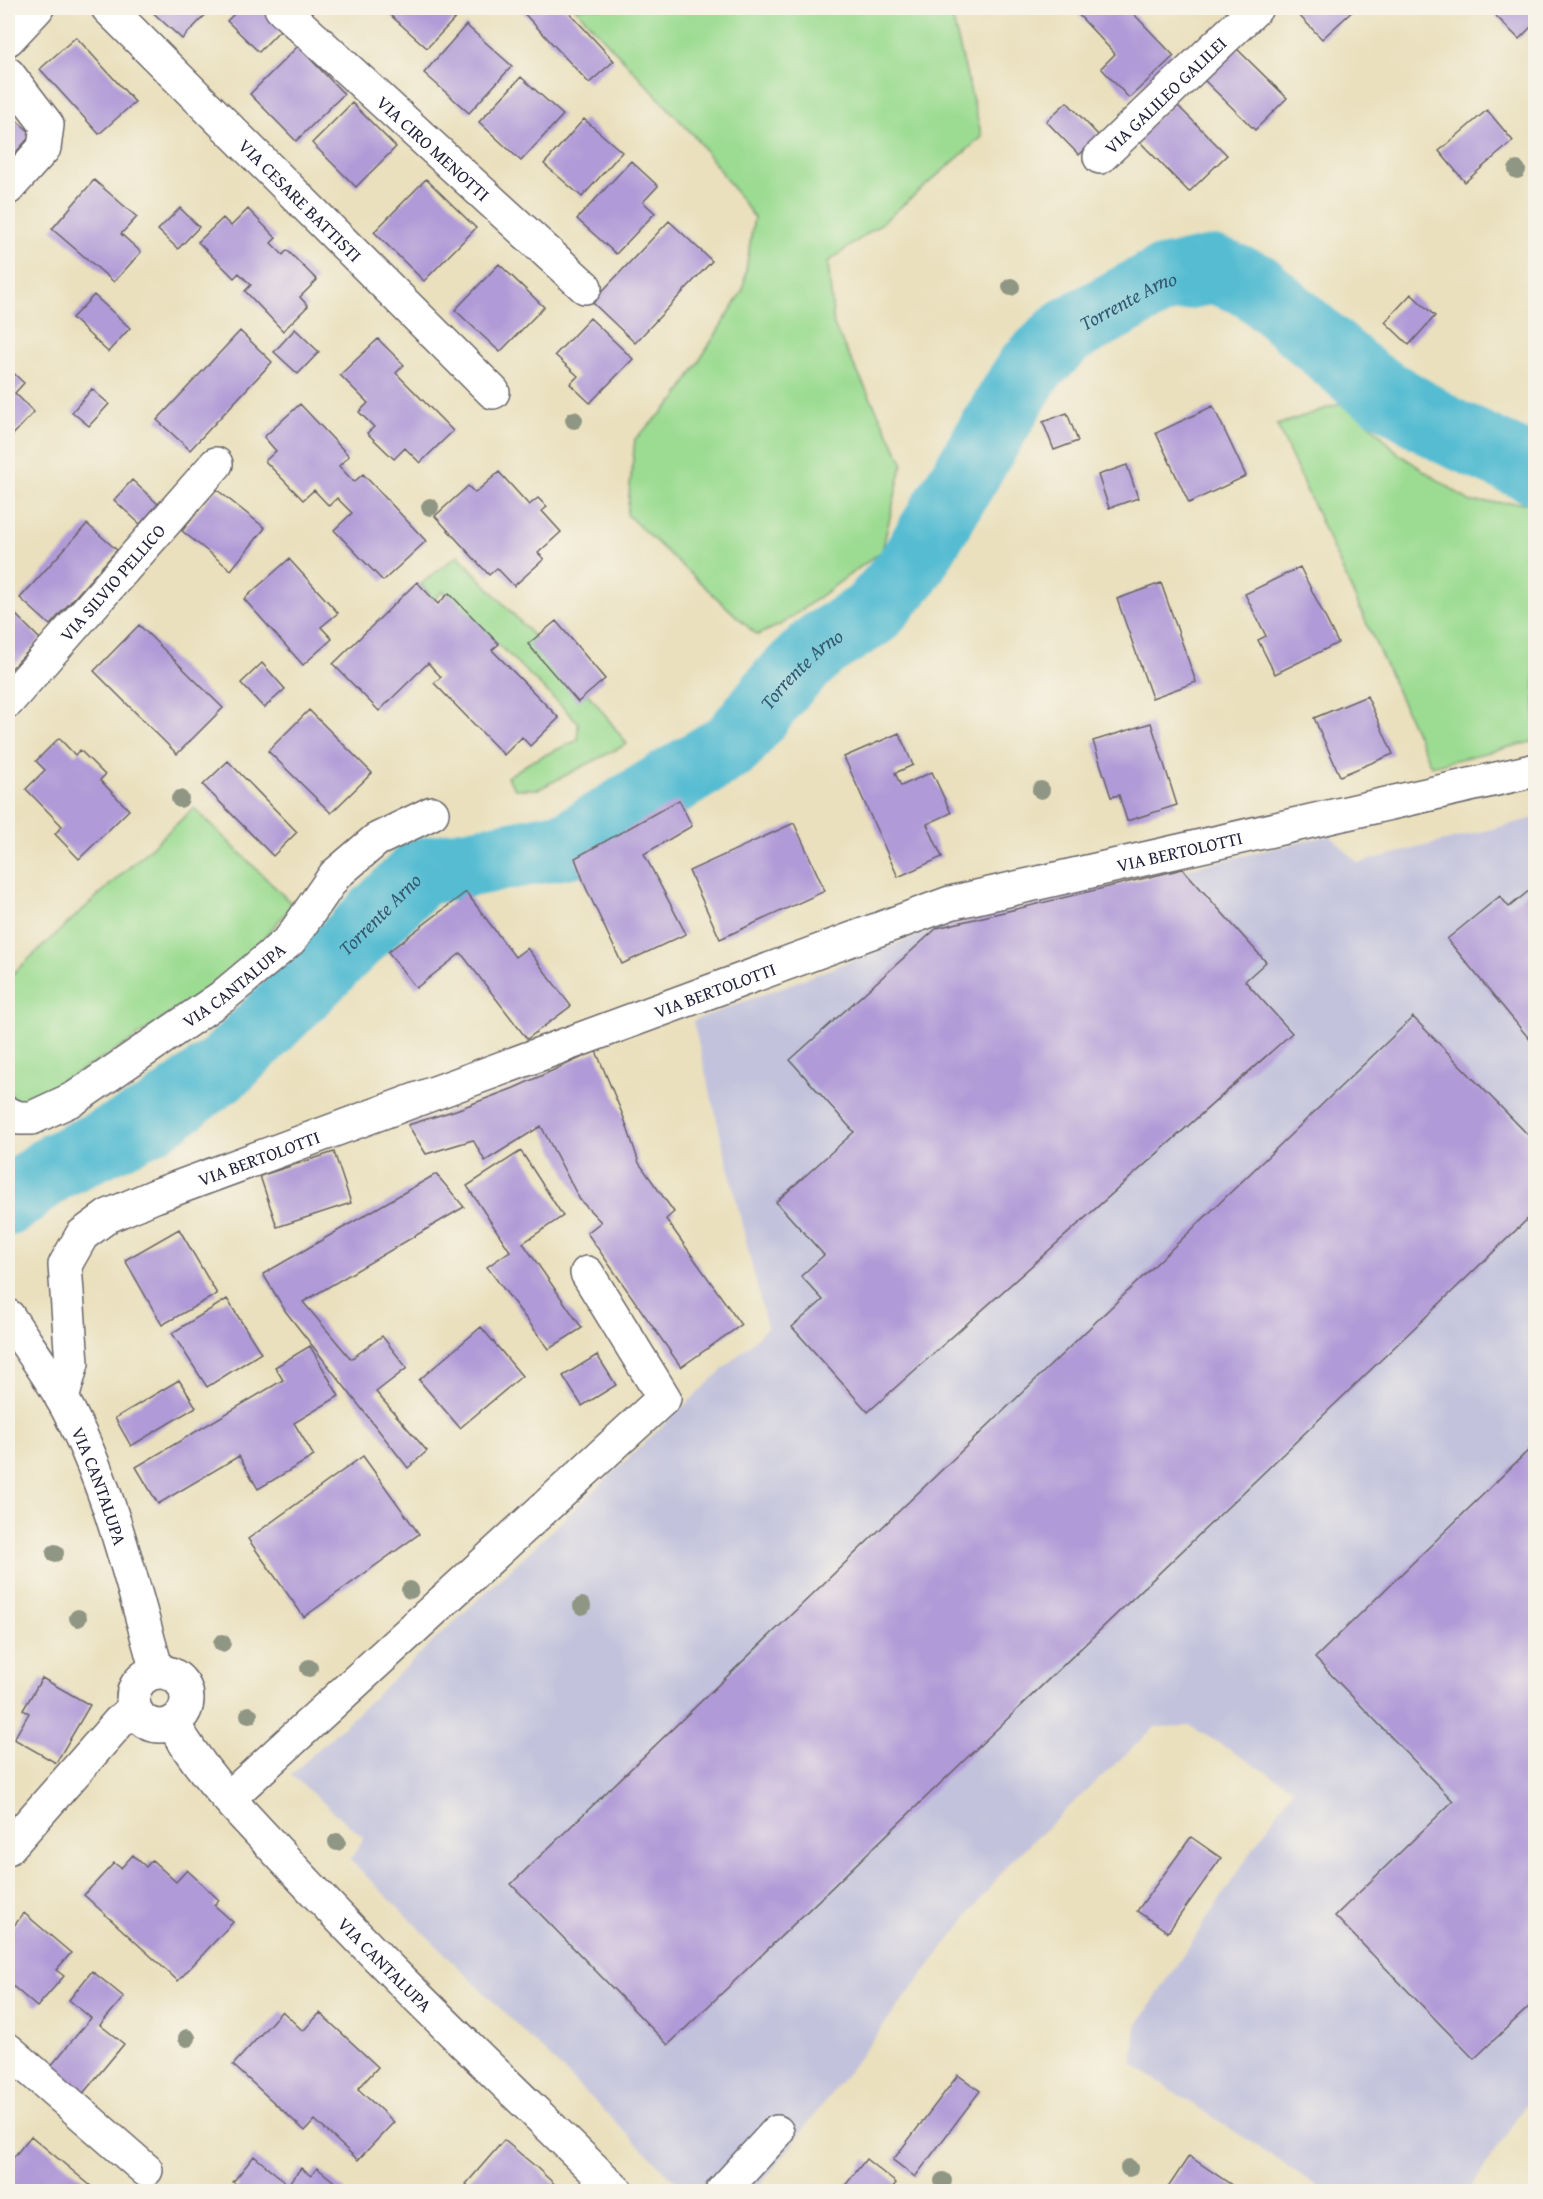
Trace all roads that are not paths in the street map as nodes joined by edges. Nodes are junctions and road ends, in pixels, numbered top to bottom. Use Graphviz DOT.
graph roads {
  1 [pos="37,8"];
  2 [pos="108,8"];
  3 [pos="281,8"];
  4 [pos="1256,8"];
  5 [pos="8,39"];
  6 [pos="8,74"];
  7 [pos="1100,157"];
  8 [pos="8,188"];
  9 [pos="585,287"];
  10 [pos="493,392"];
  11 [pos="216,464"];
  12 [pos="8,701"];
  13 [pos="1536,770"];
  14 [pos="432,813"];
  15 [pos="8,1114"];
  16 [pos="586,1273"];
  17 [pos="8,1316"];
  18 [pos="62,1399"];
  19 [pos="157,1671"];
  20 [pos="134,1708"];
  21 [pos="173,1723"];
  22 [pos="229,1798"];
  23 [pos="8,1848"];
  24 [pos="8,2049"];
  25 [pos="777,2132"];
  26 [pos="146,2170"];
  27 [pos="617,2192"];
  28 [pos="722,2192"];
  1 -- 5 [label="street"];
  2 -- 10 [label="street, VIA CESARE BATTISTI"];
  3 -- 9 [label="street, VIA CIRO MENOTTI"];
  4 -- 7 [label="street, VIA GALILEO GALILEI"];
  6 -- 8 [label="street"];
  11 -- 12 [label="street, VIA SILVIO PELLICO"];
  13 -- 18 [label="street, VIA BERTOLOTTI"];
  14 -- 15 [label="street, VIA CANTALUPA"];
  16 -- 22 [label="street"];
  17 -- 18 [label="street, VIA CANTALUPA"];
  18 -- 19 [label="street, VIA CANTALUPA"];
  19 -- 20 [label="street"];
  19 -- 21 [label="street"];
  20 -- 21 [label="street"];
  20 -- 23 [label="street"];
  21 -- 22 [label="street, VIA CANTALUPA"];
  22 -- 27 [label="street, VIA CANTALUPA"];
  24 -- 26 [label="street"];
  25 -- 28 [label="street"];
}
